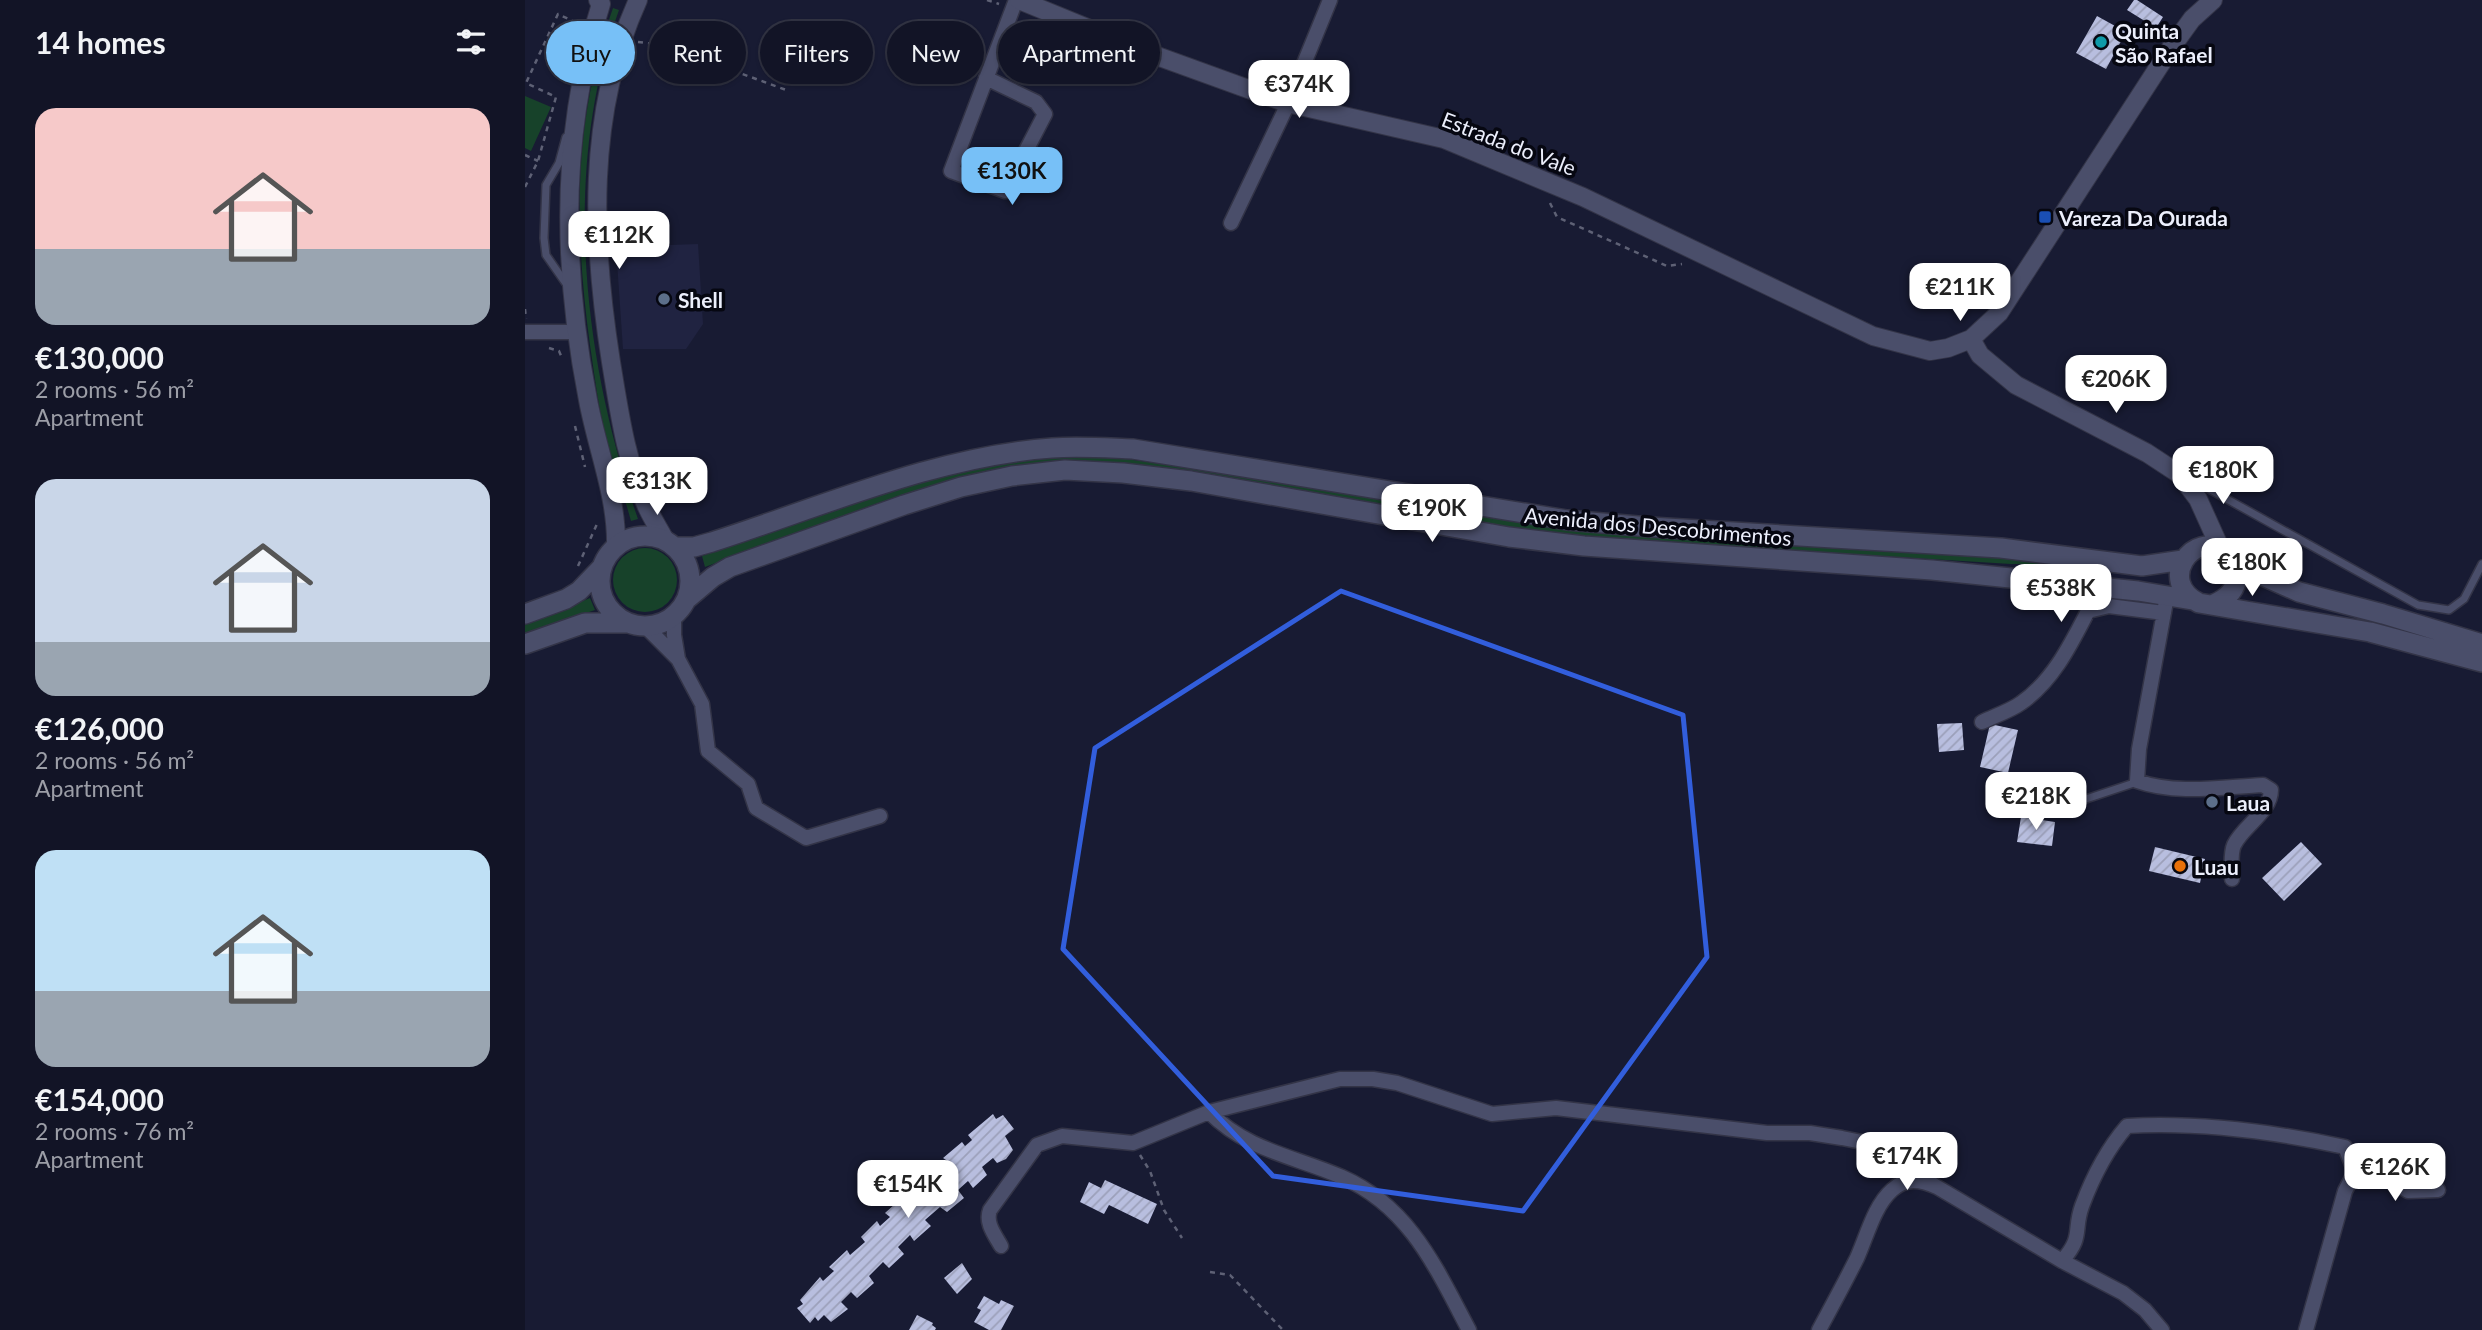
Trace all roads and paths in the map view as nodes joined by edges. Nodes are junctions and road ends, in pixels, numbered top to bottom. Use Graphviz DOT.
graph roads {
  1 [pos="598,0"];
  2 [pos="638,0"];
  3 [pos="987,0"];
  4 [pos="1330,0"];
  5 [pos="2213,0"];
  6 [pos="1012,7"];
  7 [pos="555,21"];
  8 [pos="572,21"];
  9 [pos="595,21"];
  10 [pos="629,21"];
  11 [pos="1035,21"];
  12 [pos="546,40"];
  13 [pos="635,41"];
  14 [pos="986,78"];
  15 [pos="581,84"];
  16 [pos="610,84"];
  17 [pos="789,91"];
  18 [pos="1287,103"];
  19 [pos="525,155"];
  20 [pos="538,161"];
  21 [pos="525,187"];
  22 [pos="1548,198"];
  23 [pos="1231,223"];
  24 [pos="1687,264"];
  25 [pos="525,332"];
  26 [pos="577,332"];
  27 [pos="1971,339"];
  28 [pos="547,348"];
  29 [pos="565,363"];
  30 [pos="574,423"];
  31 [pos="585,467"];
  32 [pos="2184,479"];
  33 [pos="599,520"];
  34 [pos="670,544"];
  35 [pos="616,546"];
  36 [pos="2228,556"];
  37 [pos="2183,560"];
  38 [pos="2482,564"];
  39 [pos="602,567"];
  40 [pos="574,574"];
  41 [pos="687,599"];
  42 [pos="2192,600"];
  43 [pos="2165,604"];
  44 [pos="2214,604"];
  45 [pos="525,614"];
  46 [pos="674,616"];
  47 [pos="636,625"];
  48 [pos="525,644"];
  49 [pos="2482,644"];
  50 [pos="678,659"];
  51 [pos="2482,662"];
  52 [pos="1982,722"];
  53 [pos="2137,781"];
  54 [pos="2071,804"];
  55 [pos="880,816"];
  56 [pos="2232,879"];
  57 [pos="1209,1112"];
  58 [pos="1133,1143"];
  59 [pos="1903,1163"];
  60 [pos="2355,1172"];
  61 [pos="1935,1186"];
  62 [pos="2438,1191"];
  63 [pos="1881,1203"];
  64 [pos="1182,1238"];
  65 [pos="1001,1246"];
  66 [pos="2062,1261"];
  67 [pos="1210,1272"];
  68 [pos="1283,1330"];
  69 [pos="1469,1330"];
  70 [pos="1819,1330"];
  71 [pos="2162,1330"];
  72 [pos="2306,1330"];
  1 -- 9 [label="street"];
  2 -- 10 [label="street"];
  3 -- 6 [label="path"];
  4 -- 18 [label="street"];
  5 -- 27 [label="street"];
  6 -- 11 [label="path"];
  6 -- 14 [label="street"];
  6 -- 18 [label="street, Estrada do Vale"];
  7 -- 8 [label="path"];
  12 -- 20 [label="path"];
  13 -- 17 [label="path"];
  14 -- 14 [label="street"];
  15 -- 26 [label="street"];
  16 -- 34 [label="street"];
  18 -- 23 [label="street"];
  18 -- 27 [label="street, Estrada do Vale"];
  19 -- 20 [label="path"];
  20 -- 21 [label="path"];
  22 -- 24 [label="path"];
  25 -- 26 [label="street"];
  26 -- 35 [label="street"];
  27 -- 32 [label="street"];
  28 -- 29 [label="path"];
  30 -- 31 [label="path"];
  32 -- 36 [label="street"];
  32 -- 38 [label="lane"];
  33 -- 40 [label="path"];
  34 -- 35 [label="main road"];
  34 -- 37 [label="main road, Avenida dos Descobrimentos"];
  34 -- 41 [label="main road"];
  35 -- 39 [label="main road"];
  36 -- 37 [label="main road"];
  36 -- 44 [label="main road"];
  36 -- 49 [label="main road"];
  37 -- 42 [label="main road"];
  39 -- 45 [label="main road"];
  39 -- 47 [label="main road"];
  41 -- 43 [label="main road, Avenida dos Descobrimentos"];
  41 -- 46 [label="main road"];
  42 -- 43 [label="main road, Avenida dos Descobrimentos"];
  42 -- 44 [label="main road"];
  43 -- 52 [label="street"];
  43 -- 53 [label="street"];
  44 -- 51 [label="main road"];
  46 -- 47 [label="main road"];
  46 -- 50 [label="street"];
  47 -- 48 [label="main road"];
  47 -- 50 [label="street"];
  50 -- 55 [label="street"];
  53 -- 54 [label="lane"];
  53 -- 56 [label="street"];
  57 -- 58 [label="street"];
  57 -- 59 [label="street"];
  57 -- 69 [label="street"];
  58 -- 64 [label="path"];
  58 -- 65 [label="street"];
  59 -- 61 [label="street"];
  59 -- 63 [label="street"];
  60 -- 62 [label="street"];
  60 -- 66 [label="street"];
  60 -- 72 [label="street"];
  61 -- 63 [label="street"];
  61 -- 66 [label="street"];
  63 -- 70 [label="street"];
  66 -- 71 [label="street"];
  67 -- 68 [label="path"];
}
